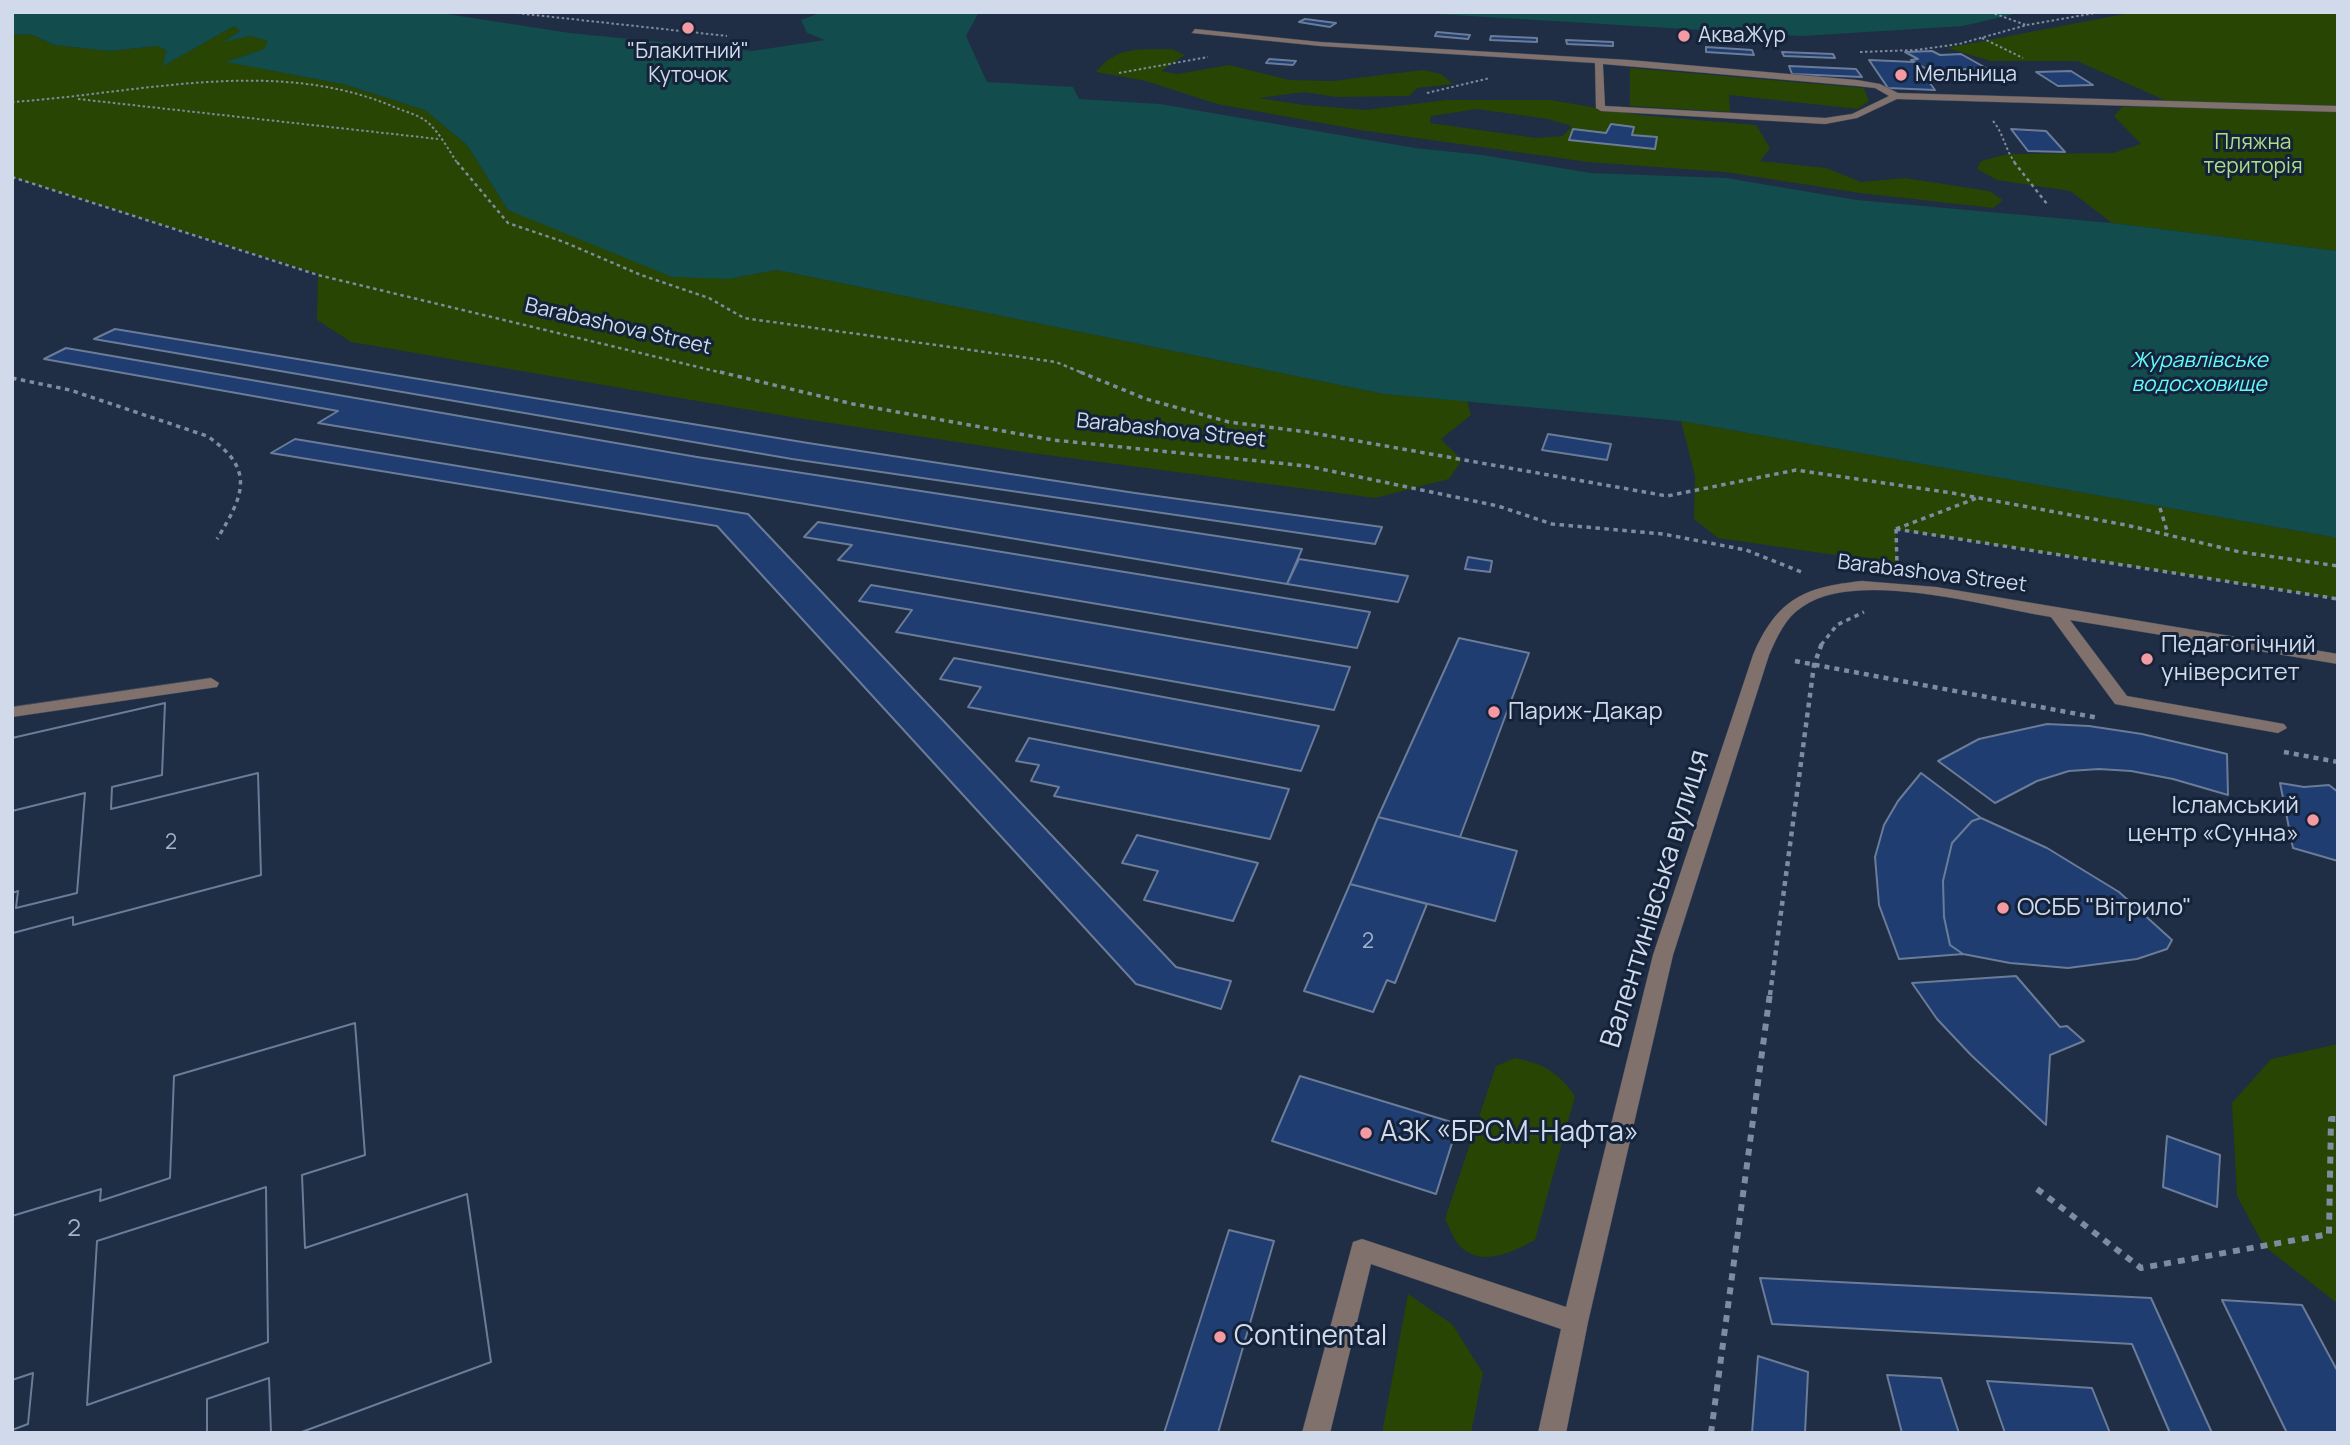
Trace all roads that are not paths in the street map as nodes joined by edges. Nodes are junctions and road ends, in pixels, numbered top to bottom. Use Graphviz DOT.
graph roads {
  1 [pos="1195,32"];
  2 [pos="1599,61"];
  3 [pos="1896,96"];
  4 [pos="2338,109"];
  5 [pos="1840,587"];
  6 [pos="2056,612"];
  7 [pos="2338,659"];
  8 [pos="211,683"];
  9 [pos="12,712"];
  10 [pos="2277,727"];
  11 [pos="1575,1322"];
  12 [pos="1316,1433"];
  13 [pos="1552,1433"];
  1 -- 2 [label="street"];
  2 -- 3 [label="street"];
  2 -- 3 [label="street"];
  3 -- 4 [label="street"];
  5 -- 6 [label="street, Barabashova Street"];
  5 -- 11 [label="street, Валентинівська вулиця"];
  6 -- 7 [label="street, Barabashova Street"];
  6 -- 10 [label="street"];
  8 -- 9 [label="street"];
  11 -- 12 [label="street"];
  11 -- 13 [label="street, Валентинівська вулиця"];
}
